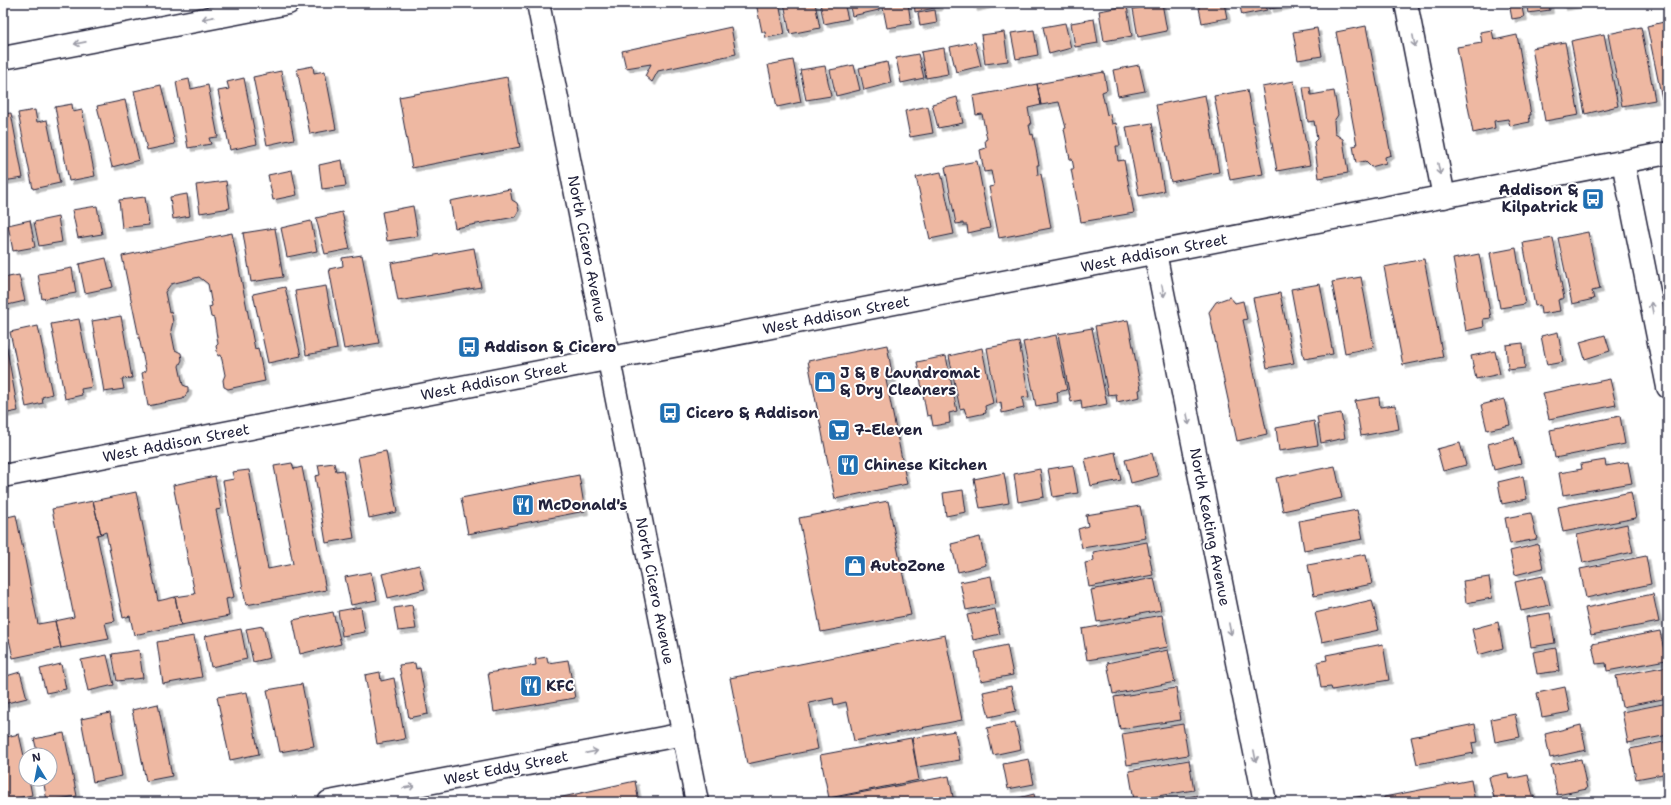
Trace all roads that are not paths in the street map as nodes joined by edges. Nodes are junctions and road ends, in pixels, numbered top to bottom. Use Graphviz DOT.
graph roads {
  1 [pos="288,3"];
  2 [pos="538,3"];
  3 [pos="1406,3"];
  4 [pos="3,58"];
  5 [pos="1668,153"];
  6 [pos="1623,162"];
  7 [pos="1444,197"];
  8 [pos="1155,253"];
  9 [pos="609,359"];
  10 [pos="1668,387"];
  11 [pos="3,476"];
  12 [pos="684,734"];
  13 [pos="329,802"];
  14 [pos="697,802"];
  15 [pos="1265,802"];
  1 -- 4 [label="street, one-way"];
  2 -- 9 [label="street, North Cicero Avenue"];
  3 -- 7 [label="street, one-way"];
  5 -- 6 [label="street, West Addison Street"];
  6 -- 7 [label="street, West Addison Street"];
  10 -- 6 [label="street, one-way"];
  7 -- 8 [label="street, West Addison Street"];
  8 -- 9 [label="street, West Addison Street"];
  8 -- 15 [label="street, North Keating Avenue, one-way"];
  9 -- 11 [label="street, West Addison Street"];
  9 -- 12 [label="street, North Cicero Avenue"];
  13 -- 12 [label="street, West Eddy Street, one-way"];
  12 -- 14 [label="street, North Cicero Avenue"];
}
